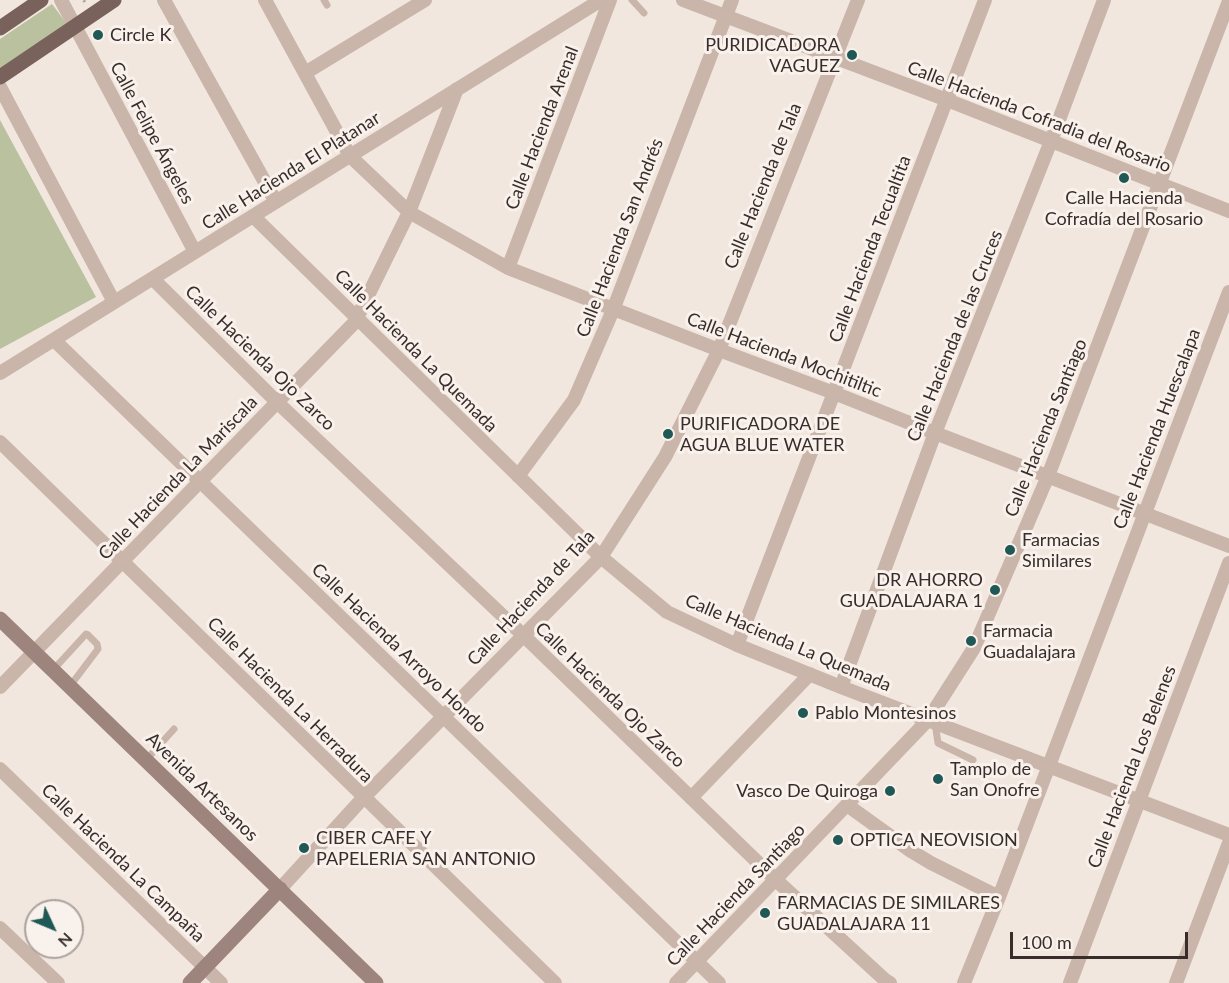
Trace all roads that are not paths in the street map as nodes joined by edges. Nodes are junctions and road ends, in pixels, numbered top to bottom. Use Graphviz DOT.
graph roads {
  1 [pos="41,0"];
  2 [pos="61,0"];
  3 [pos="114,0"];
  4 [pos="164,0"];
  5 [pos="425,0"];
  6 [pos="601,0"];
  7 [pos="610,0"];
  8 [pos="632,0"];
  9 [pos="683,0"];
  10 [pos="732,0"];
  11 [pos="858,0"];
  12 [pos="985,0"];
  13 [pos="1104,0"];
  14 [pos="1229,1"];
  15 [pos="271,2"];
  16 [pos="644,13"];
  17 [pos="726,16"];
  18 [pos="75,26"];
  19 [pos="0,28"];
  20 [pos="835,58"];
  21 [pos="305,73"];
  22 [pos="0,77"];
  23 [pos="0,87"];
  24 [pos="457,89"];
  25 [pos="947,100"];
  26 [pos="1051,141"];
  27 [pos="350,156"];
  28 [pos="1160,183"];
  29 [pos="276,202"];
  30 [pos="1229,211"];
  31 [pos="409,212"];
  32 [pos="253,216"];
  33 [pos="195,252"];
  34 [pos="508,268"];
  35 [pos="153,279"];
  36 [pos="1229,292"];
  37 [pos="114,302"];
  38 [pos="613,310"];
  39 [pos="357,318"];
  40 [pos="54,340"];
  41 [pos="719,350"];
  42 [pos="0,373"];
  43 [pos="834,393"];
  44 [pos="278,402"];
  45 [pos="935,433"];
  46 [pos="0,442"];
  47 [pos="518,476"];
  48 [pos="1048,476"];
  49 [pos="200,482"];
  50 [pos="1144,514"];
  51 [pos="1229,546"];
  52 [pos="601,557"];
  53 [pos="123,561"];
  54 [pos="1229,563"];
  55 [pos="0,619"];
  56 [pos="524,636"];
  57 [pos="737,645"];
  58 [pos="34,652"];
  59 [pos="53,670"];
  60 [pos="810,674"];
  61 [pos="70,686"];
  62 [pos="0,687"];
  63 [pos="841,687"];
  64 [pos="444,716"];
  65 [pos="932,722"];
  66 [pos="174,729"];
  67 [pos="146,760"];
  68 [pos="973,760"];
  69 [pos="1048,766"];
  70 [pos="0,769"];
  71 [pos="364,797"];
  72 [pos="691,798"];
  73 [pos="1139,801"];
  74 [pos="847,806"];
  75 [pos="1229,835"];
  76 [pos="1229,843"];
  77 [pos="776,880"];
  78 [pos="280,889"];
  79 [pos="999,897"];
  80 [pos="0,928"];
  81 [pos="697,962"];
  82 [pos="205,968"];
  83 [pos="58,983"];
  84 [pos="190,983"];
  85 [pos="221,983"];
  86 [pos="376,983"];
  87 [pos="555,983"];
  88 [pos="676,983"];
  89 [pos="719,983"];
  90 [pos="890,983"];
  91 [pos="964,983"];
  92 [pos="1070,983"];
  93 [pos="1176,983"];
  1 -- 19 [label="main road"];
  2 -- 18 [label="street, Calle Felipe Ángeles"];
  3 -- 18 [label="main road"];
  4 -- 29 [label="street"];
  5 -- 21 [label="street"];
  6 -- 24 [label="street, Calle Hacienda El Platanar"];
  7 -- 34 [label="street, Calle Hacienda Arenal"];
  8 -- 16 [label="lane"];
  9 -- 17 [label="street, Calle Hacienda Cofradia del Rosario"];
  10 -- 17 [label="street, Calle Hacienda San Andrés"];
  11 -- 20 [label="street, Calle Hacienda de Tala"];
  12 -- 25 [label="street, Calle Hacienda Tecualtita"];
  13 -- 26 [label="street, Calle Hacienda de las Cruces"];
  14 -- 28 [label="street, Calle Hacienda Santiago"];
  15 -- 21 [label="street, Calle Hacienda Mochitiltic"];
  17 -- 20 [label="street, Calle Hacienda Cofradia del Rosario"];
  17 -- 38 [label="street, Calle Hacienda San Andrés"];
  18 -- 22 [label="main road"];
  18 -- 33 [label="street, Calle Felipe Ángeles"];
  20 -- 25 [label="street, Calle Hacienda Cofradia del Rosario"];
  20 -- 41 [label="street, Calle Hacienda de Tala"];
  21 -- 27 [label="street, Calle Hacienda Mochitiltic"];
  23 -- 37 [label="street"];
  24 -- 27 [label="street, Calle Hacienda El Platanar"];
  24 -- 31 [label="street, Calle Hacienda La Mariscala"];
  25 -- 26 [label="street, Calle Hacienda Cofradia del Rosario"];
  25 -- 43 [label="street, Calle Hacienda Tecualtita"];
  26 -- 28 [label="street, Calle Hacienda Cofradia del Rosario"];
  26 -- 45 [label="street, Calle Hacienda de las Cruces"];
  27 -- 29 [label="street, Calle Hacienda El Platanar"];
  27 -- 31 [label="street, Calle Hacienda Mochitiltic"];
  28 -- 30 [label="street, Calle Hacienda Cofradia del Rosario"];
  28 -- 48 [label="street, Calle Hacienda Santiago"];
  29 -- 32 [label="street, Calle Hacienda El Platanar"];
  31 -- 34 [label="street, Calle Hacienda Mochitiltic"];
  31 -- 39 [label="street, Calle Hacienda La Mariscala"];
  32 -- 33 [label="street, Calle Hacienda El Platanar"];
  32 -- 39 [label="street, Calle Hacienda La Quemada"];
  33 -- 35 [label="street, Calle Hacienda El Platanar"];
  34 -- 38 [label="street, Calle Hacienda Mochitiltic"];
  35 -- 37 [label="street, Calle Hacienda El Platanar"];
  35 -- 44 [label="street, Calle Hacienda Ojo Zarco"];
  36 -- 50 [label="street, Calle Hacienda Huescalapa"];
  37 -- 40 [label="street, Calle Hacienda El Platanar"];
  38 -- 41 [label="street, Calle Hacienda Mochitiltic"];
  38 -- 47 [label="street, Calle Hacienda San Andrés"];
  39 -- 44 [label="street, Calle Hacienda La Mariscala"];
  39 -- 47 [label="street, Calle Hacienda La Quemada"];
  40 -- 42 [label="street, Calle Hacienda El Platanar"];
  40 -- 49 [label="street, Calle Hacienda Arroyo Hondo"];
  41 -- 43 [label="street, Calle Hacienda Mochitiltic"];
  41 -- 52 [label="street, Calle Hacienda de Tala"];
  43 -- 45 [label="street, Calle Hacienda Mochitiltic"];
  43 -- 57 [label="street, Calle Hacienda Tecualtita"];
  44 -- 49 [label="street, Calle Hacienda La Mariscala"];
  44 -- 56 [label="street, Calle Hacienda Ojo Zarco"];
  45 -- 48 [label="street, Calle Hacienda Mochitiltic"];
  45 -- 63 [label="street, Calle Hacienda de las Cruces"];
  46 -- 53 [label="street, Calle Hacienda La Herradura"];
  47 -- 52 [label="street, Calle Hacienda La Quemada"];
  48 -- 50 [label="street, Calle Hacienda Mochitiltic"];
  48 -- 65 [label="street, Calle Hacienda Santiago"];
  49 -- 53 [label="street, Calle Hacienda La Mariscala"];
  49 -- 64 [label="street, Calle Hacienda Arroyo Hondo"];
  50 -- 51 [label="street, Calle Hacienda Mochitiltic"];
  50 -- 69 [label="street, Calle Hacienda Huescalapa"];
  52 -- 56 [label="street, Calle Hacienda de Tala"];
  52 -- 57 [label="street, Calle Hacienda La Quemada"];
  53 -- 58 [label="street, Calle Hacienda La Mariscala"];
  53 -- 71 [label="street, Calle Hacienda La Herradura"];
  54 -- 73 [label="street, Calle Hacienda Los Belenes"];
  55 -- 58 [label="main road, Avenida Artesanos"];
  56 -- 64 [label="street, Calle Hacienda de Tala"];
  56 -- 72 [label="street, Calle Hacienda Ojo Zarco"];
  57 -- 60 [label="street, Calle Hacienda La Quemada"];
  58 -- 59 [label="main road, Avenida Artesanos"];
  58 -- 62 [label="street, Calle Hacienda La Mariscala"];
  59 -- 61 [label="main road, Avenida Artesanos"];
  59 -- 61 [label="lane"];
  60 -- 63 [label="street, Calle Hacienda La Quemada"];
  60 -- 72 [label="street"];
  61 -- 67 [label="main road, Avenida Artesanos"];
  63 -- 65 [label="street, Calle Hacienda La Quemada"];
  64 -- 71 [label="street, Calle Hacienda de Tala"];
  64 -- 81 [label="street, Calle Hacienda Arroyo Hondo"];
  65 -- 68 [label="lane"];
  65 -- 69 [label="street, Calle Hacienda La Quemada"];
  65 -- 74 [label="street, Calle Hacienda Santiago"];
  66 -- 67 [label="lane"];
  67 -- 78 [label="main road, Avenida Artesanos"];
  69 -- 73 [label="street, Calle Hacienda La Quemada"];
  69 -- 79 [label="street, Calle Hacienda Huescalapa"];
  70 -- 82 [label="street, Calle Hacienda La Campaña"];
  71 -- 78 [label="street, Calle Hacienda de Tala"];
  71 -- 87 [label="street, Calle Hacienda La Herradura"];
  72 -- 77 [label="street, Calle Hacienda Ojo Zarco"];
  73 -- 75 [label="street, Calle Hacienda La Quemada"];
  73 -- 92 [label="street, Calle Hacienda Los Belenes"];
  74 -- 77 [label="street, Calle Hacienda Santiago"];
  74 -- 79 [label="street"];
  76 -- 93 [label="street"];
  77 -- 81 [label="street, Calle Hacienda Santiago"];
  77 -- 90 [label="street, Calle Hacienda Ojo Zarco"];
  78 -- 82 [label="main road, Calle Hacienda de Tala"];
  78 -- 86 [label="main road, Avenida Artesanos"];
  79 -- 91 [label="street, Calle Hacienda Huescalapa"];
  80 -- 83 [label="street"];
  81 -- 88 [label="street, Calle Hacienda Santiago"];
  81 -- 89 [label="street, Calle Hacienda Arroyo Hondo"];
  82 -- 84 [label="main road, Calle Hacienda de Tala"];
  82 -- 85 [label="street, Calle Hacienda La Campaña"];
}
